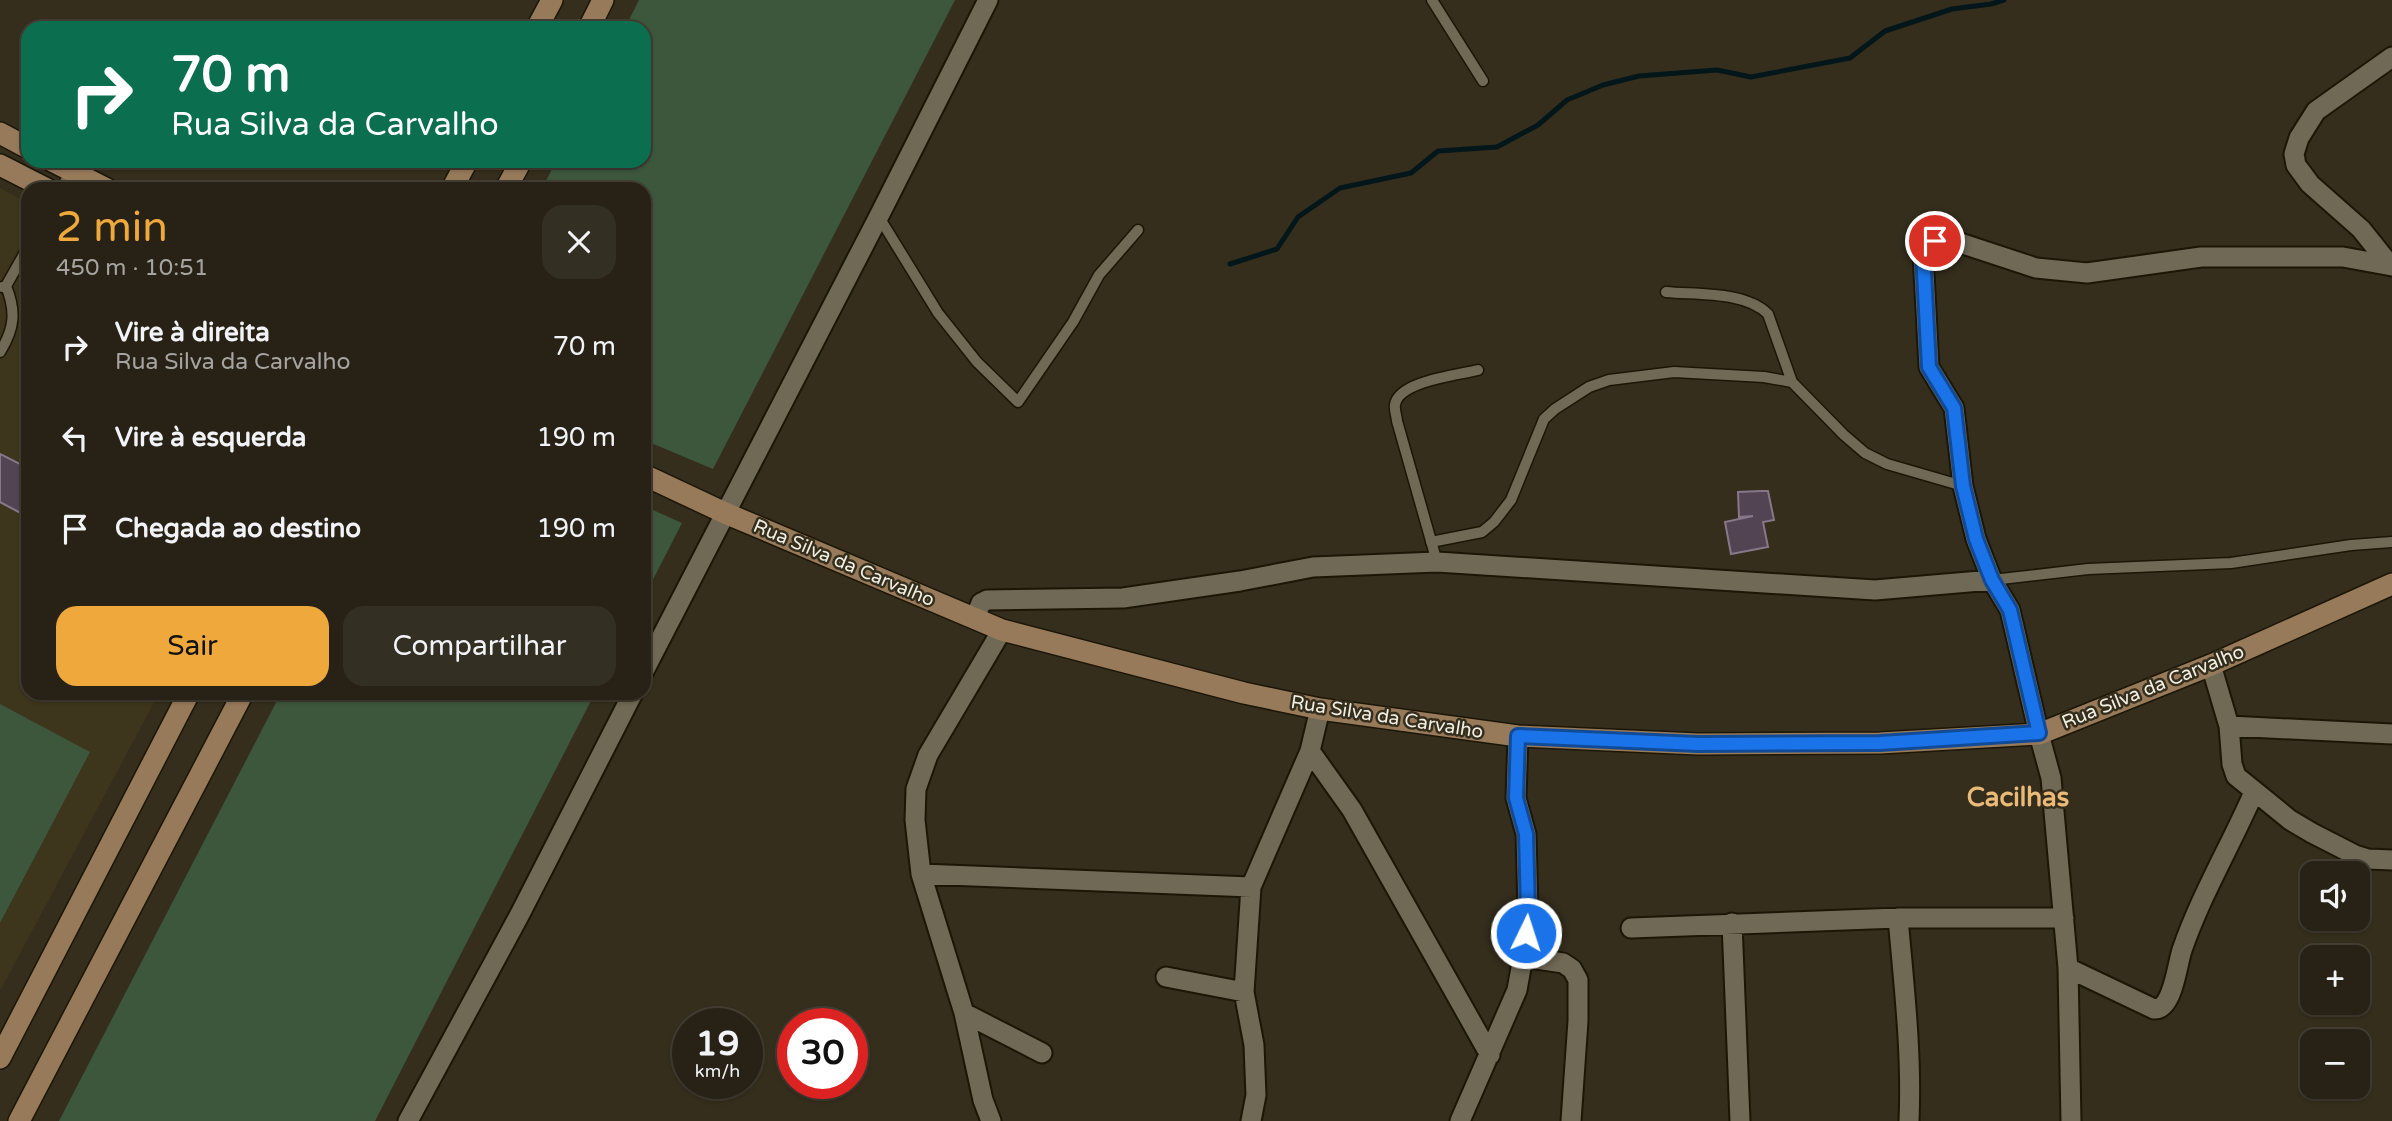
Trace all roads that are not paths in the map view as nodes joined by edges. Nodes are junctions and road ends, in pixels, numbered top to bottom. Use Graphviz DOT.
graph roads {
  1 [pos="552,0"];
  2 [pos="603,0"];
  3 [pos="988,0"];
  4 [pos="1432,0"];
  5 [pos="541,21"];
  6 [pos="592,21"];
  7 [pos="2392,57"];
  8 [pos="1483,81"];
  9 [pos="0,133"];
  10 [pos="21,144"];
  11 [pos="0,164"];
  12 [pos="61,174"];
  13 [pos="34,182"];
  14 [pos="86,182"];
  15 [pos="879,216"];
  16 [pos="1138,230"];
  17 [pos="21,258"];
  18 [pos="2390,265"];
  19 [pos="3,287"];
  20 [pos="1666,292"];
  21 [pos="0,352"];
  22 [pos="1478,370"];
  23 [pos="1792,382"];
  24 [pos="651,478"];
  25 [pos="1963,486"];
  26 [pos="725,513"];
  27 [pos="1431,542"];
  28 [pos="2392,542"];
  29 [pos="1437,562"];
  30 [pos="1992,580"];
  31 [pos="2392,584"];
  32 [pos="975,618"];
  33 [pos="1002,630"];
  34 [pos="651,657"];
  35 [pos="2211,665"];
  36 [pos="185,700"];
  37 [pos="239,700"];
  38 [pos="629,700"];
  39 [pos="1320,709"];
  40 [pos="2229,726"];
  41 [pos="2039,733"];
  42 [pos="2392,734"];
  43 [pos="1518,736"];
  44 [pos="1310,751"];
  45 [pos="2254,792"];
  46 [pos="2392,860"];
  47 [pos="921,874"];
  48 [pos="1251,887"];
  49 [pos="1898,918"];
  50 [pos="2064,918"];
  51 [pos="1732,923"];
  52 [pos="1631,928"];
  53 [pos="1523,957"];
  54 [pos="2068,968"];
  55 [pos="1166,977"];
  56 [pos="1244,992"];
  57 [pos="964,1013"];
  58 [pos="1042,1052"];
  59 [pos="1490,1055"];
  60 [pos="0,1058"];
  61 [pos="19,1121"];
  62 [pos="408,1121"];
  63 [pos="991,1121"];
  64 [pos="1251,1121"];
  65 [pos="1460,1121"];
  66 [pos="1571,1121"];
  67 [pos="1740,1121"];
  68 [pos="1909,1121"];
  69 [pos="2071,1121"];
  1 -- 5 [label="street"];
  2 -- 6 [label="street"];
  3 -- 15 [label="street"];
  4 -- 8 [label="lane"];
  7 -- 18 [label="street"];
  9 -- 10 [label="street"];
  11 -- 13 [label="street"];
  12 -- 14 [label="street"];
  15 -- 16 [label="lane"];
  15 -- 26 [label="street"];
  17 -- 19 [label="lane"];
  18 -- 25 [label="street"];
  19 -- 21 [label="lane"];
  20 -- 23 [label="lane"];
  22 -- 27 [label="lane"];
  23 -- 25 [label="lane"];
  23 -- 27 [label="lane"];
  24 -- 26 [label="street, Rua Silva da Carvalho"];
  25 -- 30 [label="street"];
  26 -- 32 [label="street, Rua Silva da Carvalho"];
  26 -- 34 [label="street"];
  27 -- 29 [label="lane"];
  28 -- 30 [label="lane"];
  29 -- 30 [label="street"];
  29 -- 32 [label="street"];
  30 -- 41 [label="street"];
  31 -- 35 [label="street, Rua Silva da Carvalho"];
  32 -- 33 [label="street, Rua Silva da Carvalho"];
  33 -- 39 [label="street, Rua Silva da Carvalho"];
  33 -- 47 [label="street"];
  35 -- 40 [label="street"];
  35 -- 41 [label="street, Rua Silva da Carvalho"];
  36 -- 60 [label="street"];
  37 -- 61 [label="street"];
  38 -- 62 [label="street"];
  39 -- 43 [label="street, Rua Silva da Carvalho"];
  39 -- 44 [label="street"];
  40 -- 42 [label="street"];
  40 -- 45 [label="street"];
  41 -- 43 [label="street, Rua Silva da Carvalho"];
  41 -- 50 [label="street"];
  43 -- 53 [label="street"];
  44 -- 48 [label="street"];
  44 -- 59 [label="street"];
  45 -- 46 [label="street"];
  45 -- 54 [label="street"];
  47 -- 48 [label="street"];
  47 -- 57 [label="street"];
  48 -- 56 [label="street"];
  49 -- 50 [label="street"];
  49 -- 51 [label="street"];
  49 -- 68 [label="street"];
  50 -- 54 [label="street"];
  51 -- 52 [label="street"];
  51 -- 67 [label="street"];
  53 -- 59 [label="street"];
  53 -- 66 [label="street"];
  54 -- 69 [label="street"];
  55 -- 56 [label="street"];
  56 -- 64 [label="street"];
  57 -- 58 [label="street"];
  57 -- 63 [label="street"];
  59 -- 65 [label="street"];
}
